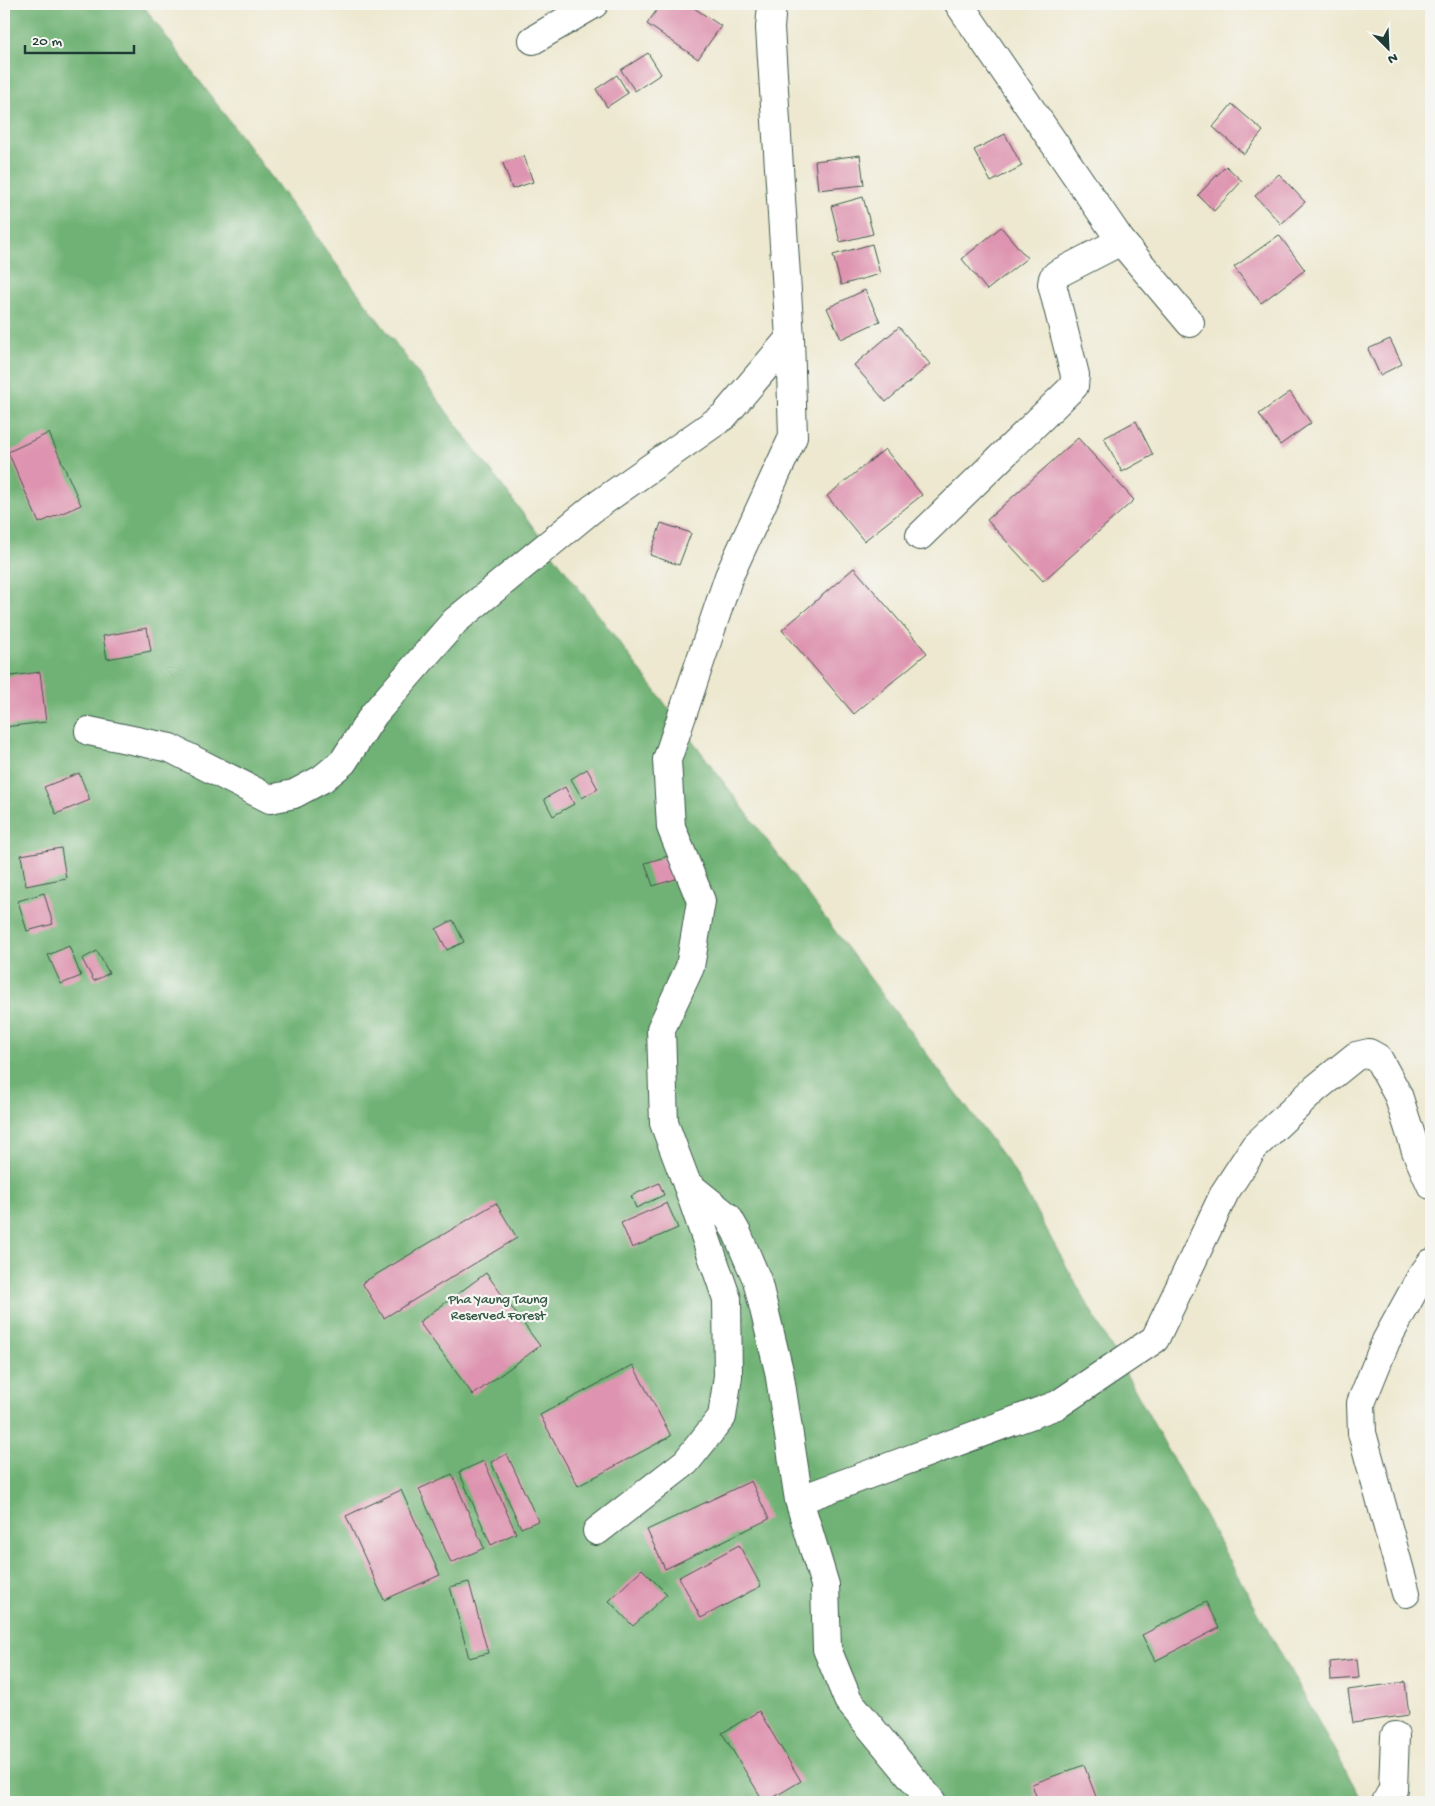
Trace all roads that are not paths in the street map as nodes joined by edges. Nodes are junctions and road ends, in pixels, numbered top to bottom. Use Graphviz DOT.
graph roads {
  1 [pos="594,4"];
  2 [pos="772,4"];
  3 [pos="959,4"];
  4 [pos="533,40"];
  5 [pos="1121,241"];
  6 [pos="1190,323"];
  7 [pos="790,338"];
  8 [pos="920,536"];
  9 [pos="89,731"];
  10 [pos="687,1184"];
  11 [pos="1431,1185"];
  12 [pos="1431,1263"];
  13 [pos="799,1500"];
  14 [pos="596,1531"];
  15 [pos="1406,1593"];
  16 [pos="1395,1736"];
  17 [pos="932,1802"];
  18 [pos="1386,1802"];
  1 -- 4 [label="street"];
  2 -- 7 [label="street"];
  3 -- 5 [label="street"];
  5 -- 6 [label="street"];
  5 -- 8 [label="street"];
  7 -- 9 [label="street"];
  7 -- 10 [label="street"];
  10 -- 13 [label="street"];
  10 -- 14 [label="street"];
  11 -- 13 [label="street"];
  12 -- 15 [label="street"];
  13 -- 17 [label="street"];
  16 -- 18 [label="street"];
}
